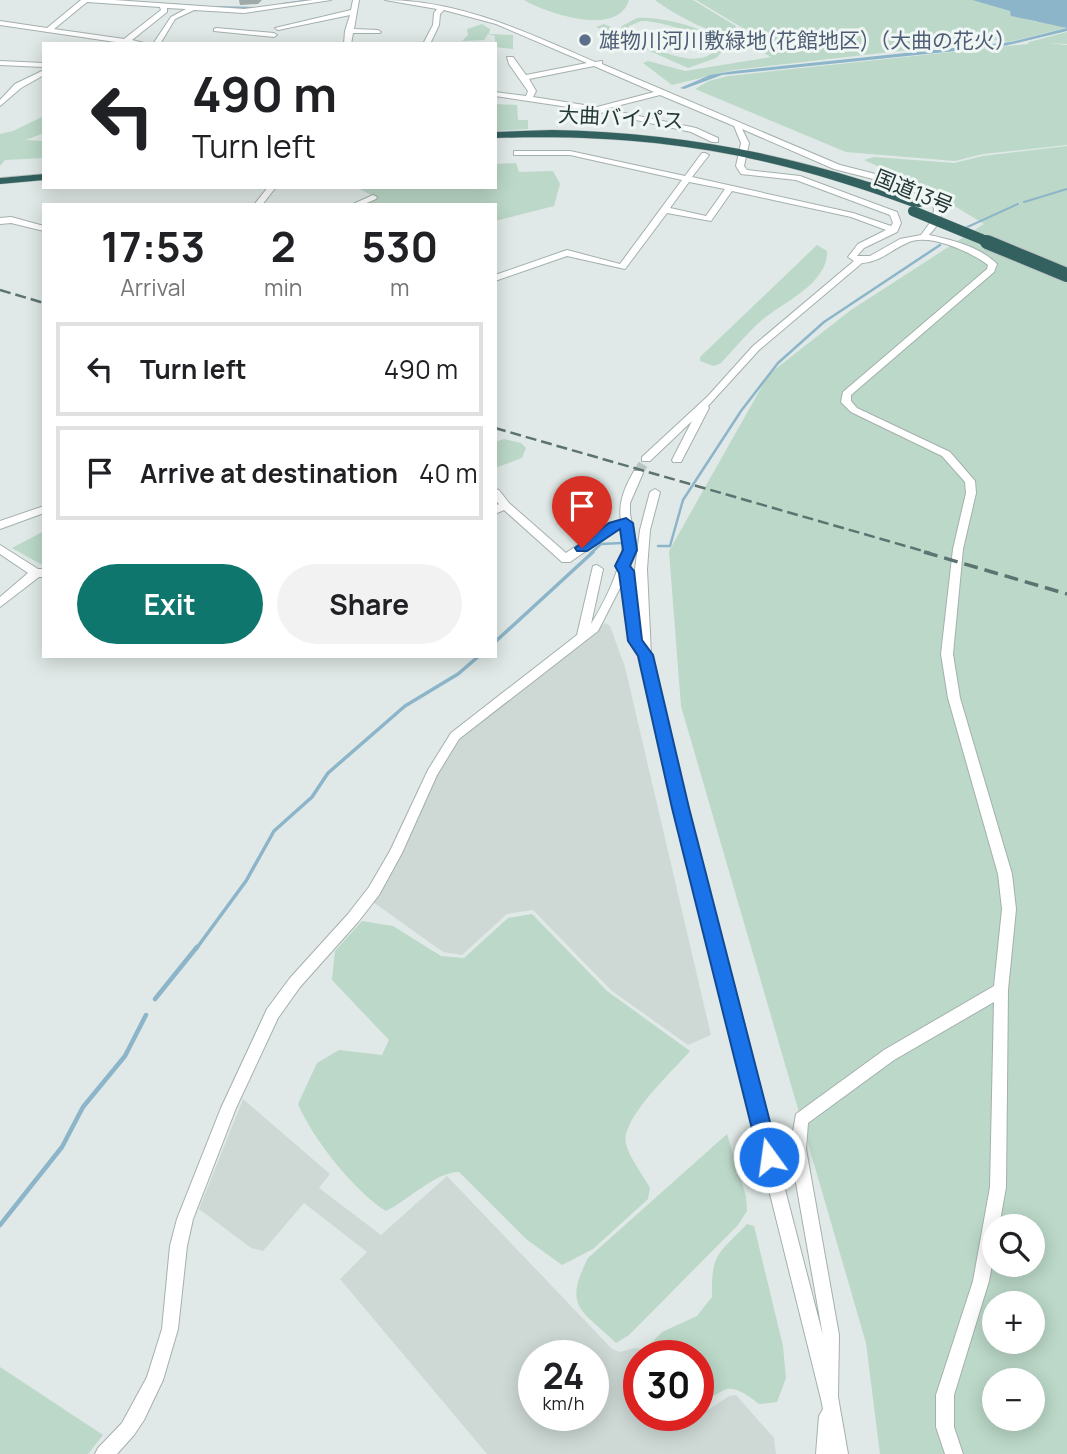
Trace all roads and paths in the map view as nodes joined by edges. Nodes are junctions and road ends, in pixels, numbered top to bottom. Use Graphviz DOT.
graph roads {
  1 [pos="328,0"];
  2 [pos="356,0"];
  3 [pos="388,0"];
  4 [pos="163,5"];
  5 [pos="194,7"];
  6 [pos="282,7"];
  7 [pos="443,8"];
  8 [pos="352,12"];
  9 [pos="0,23"];
  10 [pos="48,30"];
  11 [pos="216,30"];
  12 [pos="276,31"];
  13 [pos="348,31"];
  14 [pos="367,32"];
  15 [pos="378,32"];
  16 [pos="82,35"];
  17 [pos="126,41"];
  18 [pos="75,42"];
  19 [pos="132,42"];
  20 [pos="157,42"];
  21 [pos="268,42"];
  22 [pos="347,42"];
  23 [pos="364,42"];
  24 [pos="427,42"];
  25 [pos="510,59"];
  26 [pos="0,63"];
  27 [pos="599,63"];
  28 [pos="42,65"];
  29 [pos="42,73"];
  30 [pos="524,78"];
  31 [pos="662,92"];
  32 [pos="497,94"];
  33 [pos="528,99"];
  34 [pos="0,104"];
  35 [pos="600,110"];
  36 [pos="737,127"];
  37 [pos="497,137"];
  38 [pos="715,140"];
  39 [pos="517,153"];
  40 [pos="743,153"];
  41 [pos="705,155"];
  42 [pos="847,173"];
  43 [pos="42,177"];
  44 [pos="689,179"];
  45 [pos="0,181"];
  46 [pos="42,183"];
  47 [pos="0,187"];
  48 [pos="729,189"];
  49 [pos="373,197"];
  50 [pos="360,203"];
  51 [pos="917,208"];
  52 [pos="666,210"];
  53 [pos="0,221"];
  54 [pos="42,228"];
  55 [pos="894,230"];
  56 [pos="923,236"];
  57 [pos="860,260"];
  58 [pos="1067,265"];
  59 [pos="1067,275"];
  60 [pos="497,277"];
  61 [pos="706,403"];
  62 [pos="646,459"];
  63 [pos="677,460"];
  64 [pos="638,473"];
  65 [pos="655,492"];
  66 [pos="500,508"];
  67 [pos="42,510"];
  68 [pos="626,523"];
  69 [pos="0,525"];
  70 [pos="0,549"];
  71 [pos="622,566"];
  72 [pos="597,569"];
  73 [pos="40,573"];
  74 [pos="0,603"];
  75 [pos="582,637"];
  76 [pos="645,655"];
  77 [pos="1001,990"];
  78 [pos="830,1399"];
  79 [pos="104,1454"];
  80 [pos="825,1454"];
  81 [pos="839,1454"];
  82 [pos="954,1454"];
  1 -- 6 [label="street"];
  2 -- 8 [label="street"];
  3 -- 7 [label="street"];
  4 -- 5 [label="street"];
  4 -- 10 [label="street"];
  4 -- 17 [label="street"];
  5 -- 6 [label="street"];
  5 -- 20 [label="street"];
  6 -- 12 [label="street"];
  7 -- 24 [label="street"];
  7 -- 27 [label="street"];
  8 -- 12 [label="street"];
  8 -- 13 [label="street"];
  9 -- 10 [label="street"];
  10 -- 16 [label="street"];
  11 -- 12 [label="street"];
  12 -- 21 [label="street"];
  13 -- 14 [label="street"];
  13 -- 22 [label="street"];
  14 -- 15 [label="street"];
  14 -- 23 [label="street"];
  16 -- 17 [label="street"];
  16 -- 18 [label="street"];
  17 -- 19 [label="street"];
  25 -- 30 [label="street"];
  26 -- 28 [label="street"];
  27 -- 30 [label="street"];
  27 -- 31 [label="street"];
  29 -- 34 [label="street"];
  30 -- 33 [label="street"];
  31 -- 35 [label="street"];
  31 -- 36 [label="street"];
  32 -- 33 [label="street"];
  33 -- 35 [label="street"];
  35 -- 38 [label="street"];
  36 -- 40 [label="street"];
  36 -- 42 [label="street"];
  37 -- 40 [label="highway, 大曲バイパス"];
  39 -- 44 [label="street"];
  40 -- 42 [label="highway, 国道13号"];
  40 -- 51 [label="highway, 国道13号"];
  40 -- 55 [label="street"];
  41 -- 44 [label="street"];
  42 -- 51 [label="highway, 国道13号"];
  42 -- 56 [label="street"];
  43 -- 45 [label="highway"];
  44 -- 48 [label="street"];
  44 -- 52 [label="street"];
  46 -- 47 [label="highway"];
  48 -- 52 [label="street"];
  48 -- 55 [label="street"];
  49 -- 50 [label="street"];
  51 -- 58 [label="highway, 国道13号"];
  51 -- 59 [label="highway, 国道13号, bridge"];
  52 -- 60 [label="street"];
  53 -- 54 [label="street"];
  55 -- 57 [label="street"];
  56 -- 57 [label="street"];
  56 -- 77 [label="street"];
  57 -- 61 [label="street"];
  61 -- 62 [label="street"];
  61 -- 63 [label="street"];
  64 -- 68 [label="street"];
  65 -- 76 [label="street"];
  66 -- 68 [label="street"];
  67 -- 69 [label="street"];
  68 -- 71 [label="street"];
  70 -- 73 [label="street"];
  71 -- 75 [label="street"];
  71 -- 76 [label="street"];
  72 -- 75 [label="street"];
  73 -- 74 [label="street"];
  75 -- 79 [label="street"];
  76 -- 78 [label="street"];
  77 -- 78 [label="street"];
  77 -- 82 [label="street"];
  78 -- 80 [label="street"];
  78 -- 81 [label="street"];
}
